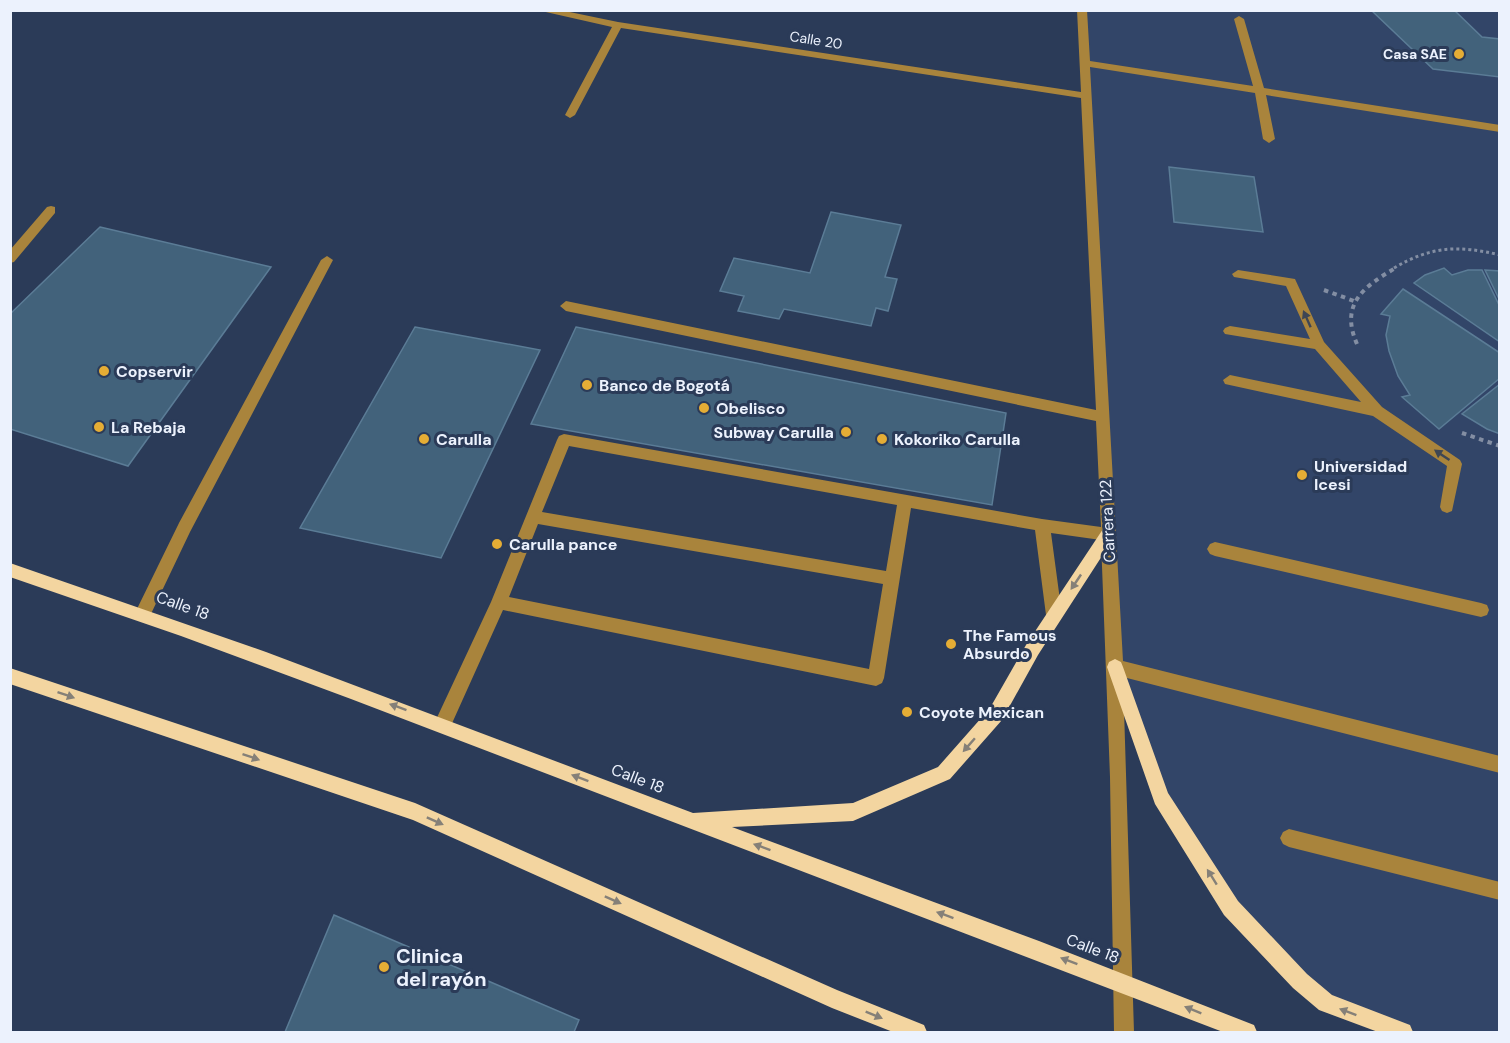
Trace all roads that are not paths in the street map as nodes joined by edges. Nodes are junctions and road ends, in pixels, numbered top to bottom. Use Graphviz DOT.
graph roads {
  1 [pos="542,10"];
  2 [pos="1082,10"];
  3 [pos="1239,19"];
  4 [pos="618,25"];
  5 [pos="1085,63"];
  6 [pos="1260,92"];
  7 [pos="1087,96"];
  8 [pos="570,115"];
  9 [pos="1500,129"];
  10 [pos="1269,139"];
  11 [pos="51,210"];
  12 [pos="10,259"];
  13 [pos="327,260"];
  14 [pos="1238,274"];
  15 [pos="566,306"];
  16 [pos="1230,331"];
  17 [pos="1319,345"];
  18 [pos="1230,380"];
  19 [pos="1377,411"];
  20 [pos="1103,417"];
  21 [pos="905,500"];
  22 [pos="1447,507"];
  23 [pos="533,517"];
  24 [pos="1042,525"];
  25 [pos="1108,534"];
  26 [pos="1215,549"];
  27 [pos="10,570"];
  28 [pos="893,579"];
  29 [pos="499,602"];
  30 [pos="1481,610"];
  31 [pos="142,613"];
  32 [pos="1054,615"];
  33 [pos="1115,667"];
  34 [pos="10,676"];
  35 [pos="443,724"];
  36 [pos="1500,765"];
  37 [pos="689,820"];
  38 [pos="1289,838"];
  39 [pos="1500,891"];
  40 [pos="1124,982"];
  41 [pos="916,1032"];
  42 [pos="1124,1032"];
  43 [pos="1247,1032"];
  44 [pos="1403,1032"];
  1 -- 4 [label="street, Calle 20"];
  2 -- 5 [label="street, Carrera 122"];
  3 -- 6 [label="street"];
  4 -- 7 [label="street, Calle 20"];
  4 -- 8 [label="street"];
  5 -- 6 [label="street"];
  5 -- 7 [label="street, Carrera 122"];
  6 -- 9 [label="street"];
  6 -- 10 [label="street"];
  7 -- 20 [label="street, Carrera 122"];
  11 -- 12 [label="street"];
  13 -- 31 [label="street"];
  17 -- 14 [label="street, one-way"];
  15 -- 20 [label="street"];
  16 -- 17 [label="street"];
  17 -- 19 [label="street"];
  18 -- 19 [label="street"];
  22 -- 19 [label="street, one-way"];
  20 -- 25 [label="street, Carrera 122"];
  21 -- 23 [label="street"];
  21 -- 24 [label="street"];
  21 -- 28 [label="street"];
  23 -- 28 [label="street"];
  23 -- 29 [label="street"];
  24 -- 25 [label="street"];
  24 -- 32 [label="street"];
  25 -- 32 [label="main road, one-way"];
  25 -- 33 [label="street, Carrera 122"];
  26 -- 30 [label="street"];
  27 -- 31 [label="main road, Calle 18"];
  28 -- 29 [label="street"];
  29 -- 35 [label="street"];
  35 -- 31 [label="main road, Calle 18, one-way"];
  32 -- 37 [label="main road, one-way"];
  33 -- 36 [label="street"];
  33 -- 40 [label="street, Carrera 122"];
  44 -- 33 [label="main road, one-way"];
  34 -- 41 [label="main road, one-way"];
  37 -- 35 [label="main road, Calle 18, one-way"];
  40 -- 37 [label="main road, Calle 18, one-way"];
  38 -- 39 [label="street"];
  40 -- 42 [label="street, Carrera 122"];
  43 -- 40 [label="main road, Calle 18, one-way"];
}
